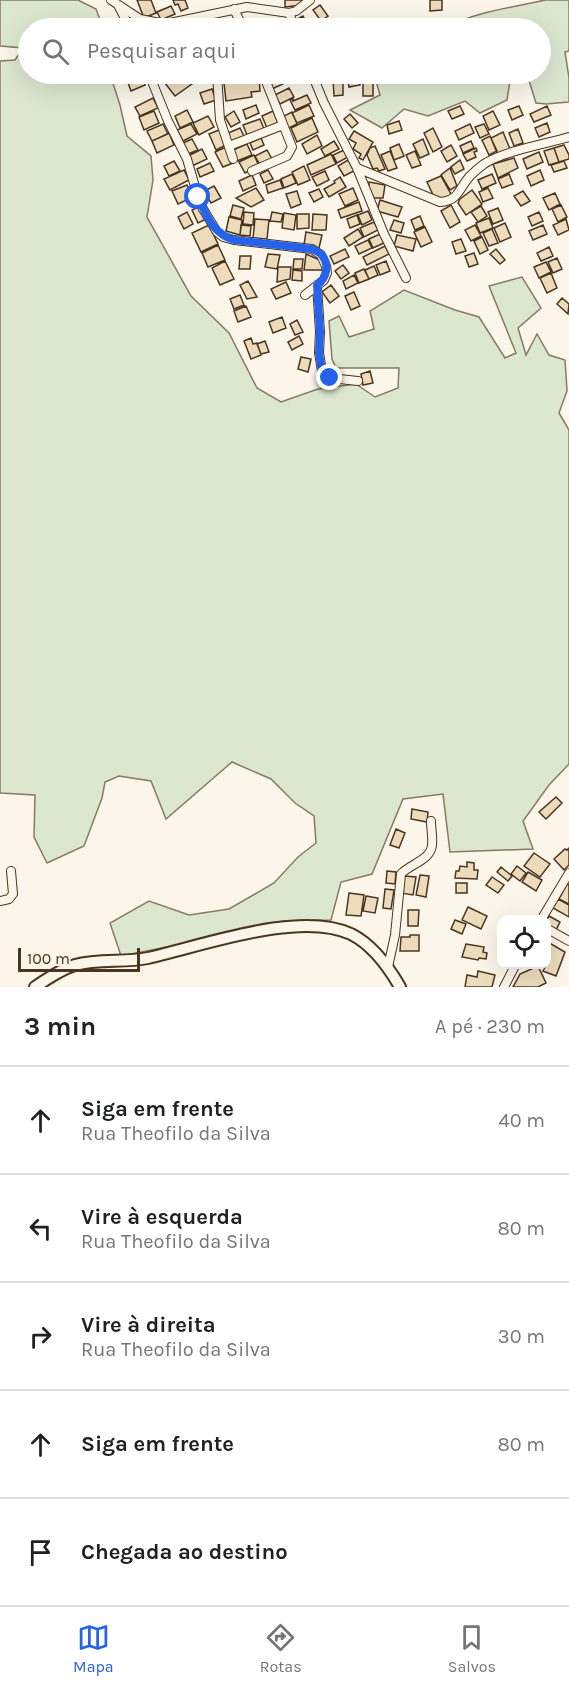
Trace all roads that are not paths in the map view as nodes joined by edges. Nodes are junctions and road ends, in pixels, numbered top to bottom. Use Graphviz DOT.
graph roads {
  1 [pos="111,0"];
  2 [pos="310,0"];
  3 [pos="119,6"];
  4 [pos="234,9"];
  5 [pos="289,13"];
  6 [pos="125,18"];
  7 [pos="138,18"];
  8 [pos="193,18"];
  9 [pos="238,18"];
  10 [pos="291,18"];
  11 [pos="153,84"];
  12 [pos="218,84"];
  13 [pos="267,84"];
  14 [pos="316,84"];
  15 [pos="283,125"];
  16 [pos="569,137"];
  17 [pos="229,146"];
  18 [pos="233,159"];
  19 [pos="357,168"];
  20 [pos="252,171"];
  21 [pos="406,278"];
  22 [pos="317,285"];
  23 [pos="305,295"];
  24 [pos="358,381"];
  25 [pos="431,821"];
  26 [pos="11,871"];
  27 [pos="569,873"];
  28 [pos="0,901"];
  29 [pos="544,915"];
  30 [pos="551,931"];
  31 [pos="569,940"];
  32 [pos="388,967"];
  33 [pos="513,969"];
  34 [pos="35,987"];
  35 [pos="400,987"];
  36 [pos="504,987"];
  1 -- 3 [label="street"];
  2 -- 5 [label="street"];
  3 -- 6 [label="street"];
  3 -- 7 [label="street"];
  4 -- 5 [label="street"];
  4 -- 8 [label="street"];
  4 -- 9 [label="street"];
  5 -- 10 [label="street"];
  11 -- 22 [label="street"];
  12 -- 17 [label="street"];
  13 -- 15 [label="street"];
  14 -- 19 [label="street"];
  15 -- 17 [label="street"];
  15 -- 20 [label="street"];
  16 -- 19 [label="street"];
  17 -- 18 [label="street"];
  19 -- 21 [label="street"];
  22 -- 23 [label="street"];
  22 -- 24 [label="street"];
  25 -- 32 [label="street"];
  26 -- 28 [label="street"];
  27 -- 29 [label="street"];
  30 -- 31 [label="street"];
  32 -- 34 [label="street"];
  32 -- 35 [label="street"];
  33 -- 36 [label="street"];
}
